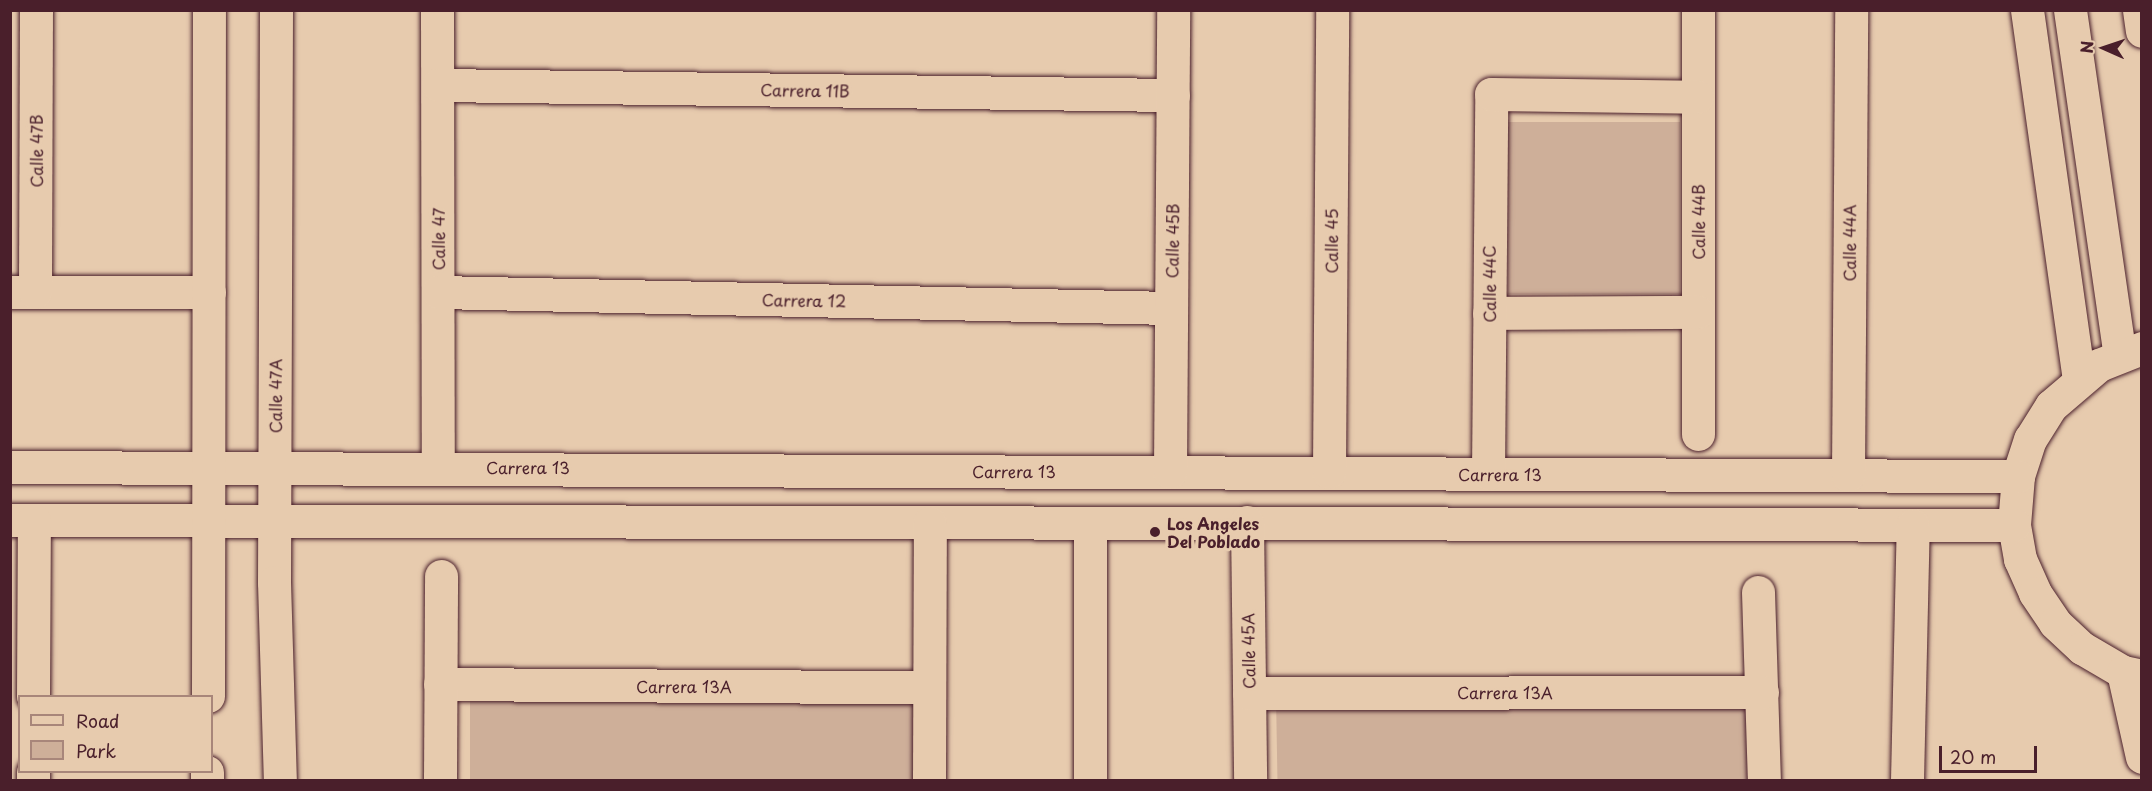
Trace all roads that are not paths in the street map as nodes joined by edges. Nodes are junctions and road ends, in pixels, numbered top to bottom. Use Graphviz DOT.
graph roads {
  1 [pos="36,10"];
  2 [pos="209,10"];
  3 [pos="276,10"];
  4 [pos="438,10"];
  5 [pos="1173,10"];
  6 [pos="1332,10"];
  7 [pos="1698,10"];
  8 [pos="1851,10"];
  9 [pos="2027,10"];
  10 [pos="2070,10"];
  11 [pos="2139,10"];
  12 [pos="2142,31"];
  13 [pos="438,85"];
  14 [pos="1173,95"];
  15 [pos="1697,97"];
  16 [pos="23,292"];
  17 [pos="209,292"];
  18 [pos="438,292"];
  19 [pos="1171,308"];
  20 [pos="1698,312"];
  21 [pos="1489,314"];
  22 [pos="2131,352"];
  23 [pos="2079,378"];
  24 [pos="1698,434"];
  25 [pos="10,467"];
  26 [pos="274,467"];
  27 [pos="438,467"];
  28 [pos="208,468"];
  29 [pos="1170,472"];
  30 [pos="1329,472"];
  31 [pos="1488,473"];
  32 [pos="1848,476"];
  33 [pos="2018,476"];
  34 [pos="22,520"];
  35 [pos="208,520"];
  36 [pos="274,522"];
  37 [pos="1246,522"];
  38 [pos="930,523"];
  39 [pos="1090,523"];
  40 [pos="1913,525"];
  41 [pos="2014,525"];
  42 [pos="441,576"];
  43 [pos="1758,592"];
  44 [pos="2132,674"];
  45 [pos="440,684"];
  46 [pos="928,687"];
  47 [pos="1762,692"];
  48 [pos="1249,693"];
  49 [pos="33,695"];
  50 [pos="208,695"];
  51 [pos="2142,757"];
  52 [pos="280,780"];
  53 [pos="440,780"];
  54 [pos="929,780"];
  55 [pos="1090,780"];
  56 [pos="1250,780"];
  57 [pos="1764,780"];
  58 [pos="1907,780"];
  1 -- 16 [label="street, Calle 47B"];
  2 -- 17 [label="street"];
  3 -- 26 [label="street, Calle 47A"];
  4 -- 13 [label="street, Calle 47"];
  5 -- 14 [label="street, Calle 45B"];
  6 -- 30 [label="street, Calle 45"];
  7 -- 15 [label="street, Calle 44B"];
  8 -- 32 [label="street, Calle 44A"];
  9 -- 23 [label="street"];
  10 -- 22 [label="street"];
  11 -- 12 [label="street"];
  13 -- 14 [label="street, Carrera 11B"];
  13 -- 18 [label="street, Calle 47"];
  14 -- 19 [label="street, Calle 45B"];
  15 -- 20 [label="street, Calle 44B"];
  15 -- 21 [label="street, Calle 44C"];
  16 -- 17 [label="street"];
  17 -- 28 [label="street"];
  18 -- 19 [label="street, Carrera 12"];
  18 -- 27 [label="street, Calle 47"];
  19 -- 29 [label="street, Calle 45B"];
  20 -- 21 [label="street"];
  20 -- 24 [label="street, Calle 44B"];
  21 -- 31 [label="street, Calle 44C"];
  22 -- 23 [label="street"];
  23 -- 33 [label="street"];
  25 -- 28 [label="street, Carrera 13"];
  26 -- 27 [label="street, Carrera 13"];
  26 -- 28 [label="street, Carrera 13"];
  26 -- 36 [label="street, Calle 47A"];
  27 -- 29 [label="street, Carrera 13"];
  28 -- 35 [label="street"];
  29 -- 30 [label="street, Carrera 13"];
  30 -- 31 [label="street, Carrera 13"];
  31 -- 32 [label="street, Carrera 13"];
  32 -- 33 [label="street, Carrera 13"];
  33 -- 41 [label="street"];
  34 -- 35 [label="street"];
  34 -- 49 [label="street"];
  35 -- 36 [label="street"];
  35 -- 50 [label="street"];
  36 -- 38 [label="street"];
  36 -- 52 [label="street, Calle 47A"];
  37 -- 39 [label="street"];
  37 -- 40 [label="street"];
  37 -- 48 [label="street, Calle 45A"];
  38 -- 39 [label="street"];
  38 -- 46 [label="street"];
  39 -- 55 [label="street"];
  40 -- 41 [label="street"];
  40 -- 58 [label="street"];
  41 -- 44 [label="street"];
  42 -- 45 [label="street"];
  43 -- 47 [label="street"];
  44 -- 51 [label="street"];
  45 -- 46 [label="street, Carrera 13A"];
  45 -- 53 [label="street"];
  46 -- 54 [label="street"];
  47 -- 48 [label="street, Carrera 13A"];
  47 -- 57 [label="street"];
  48 -- 56 [label="street, Calle 45A"];
}
